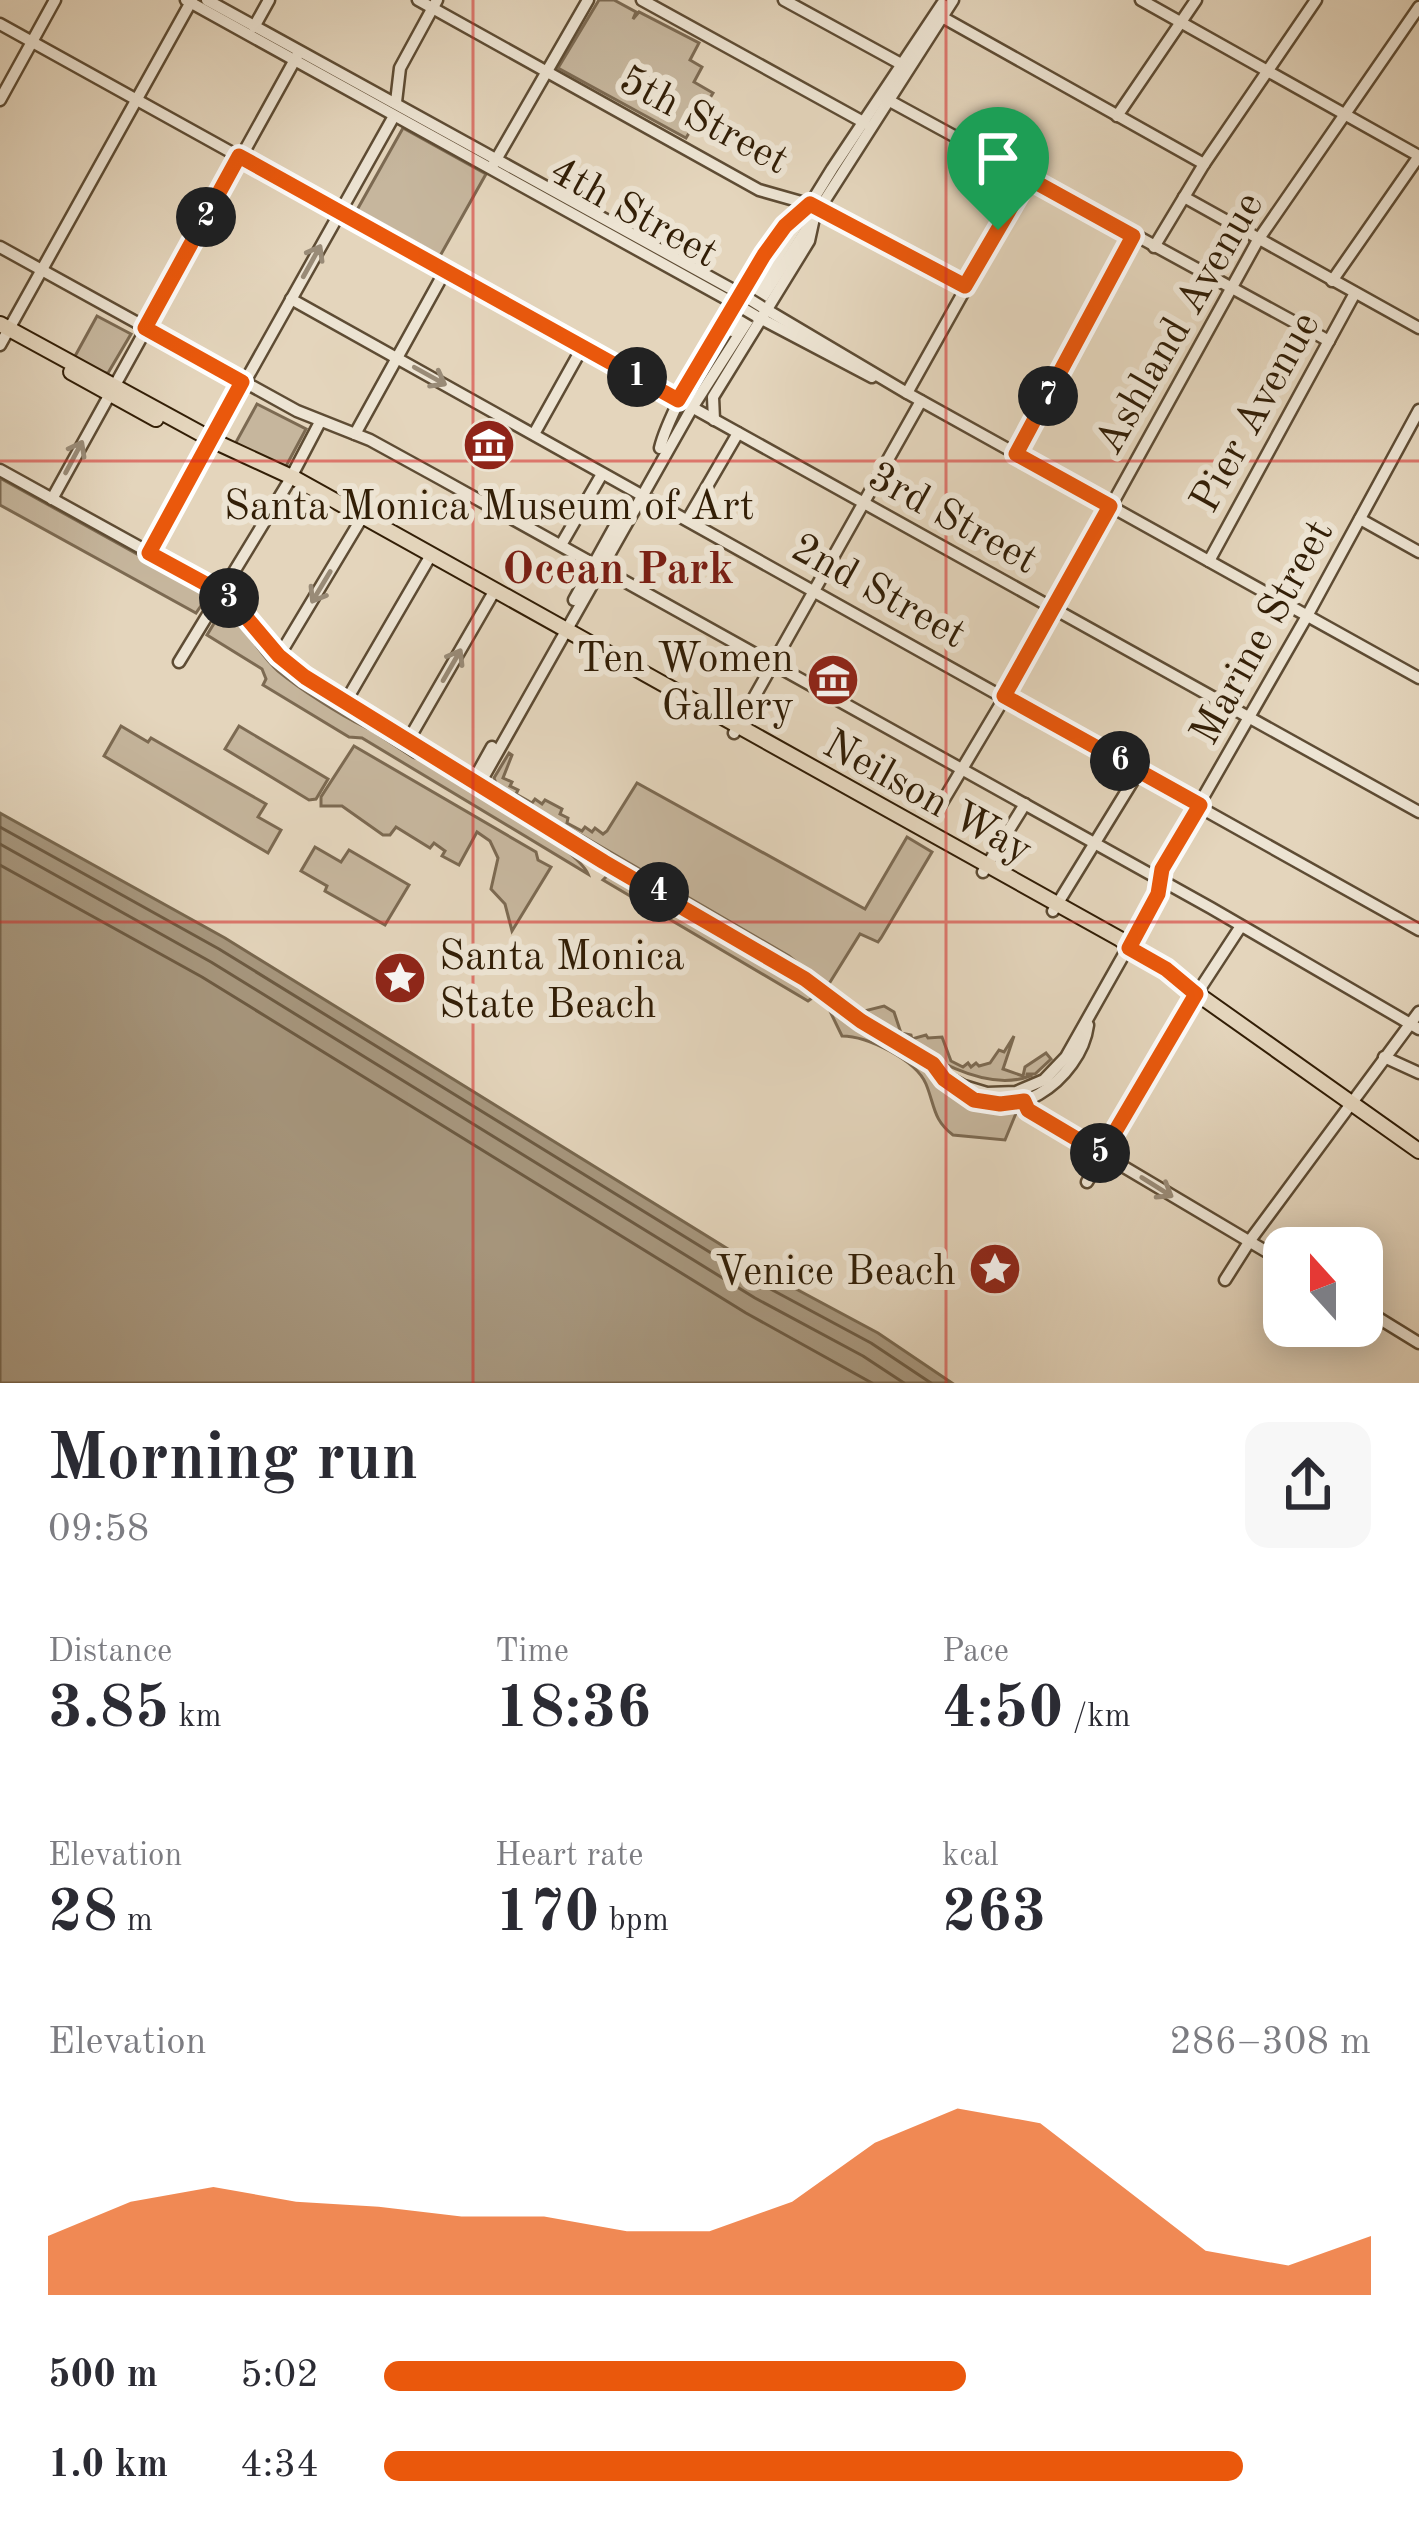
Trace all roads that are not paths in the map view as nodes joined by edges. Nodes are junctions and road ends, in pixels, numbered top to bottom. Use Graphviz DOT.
graph roads {
  1 [pos="55,0"];
  2 [pos="207,0"];
  3 [pos="269,0"];
  4 [pos="418,0"];
  5 [pos="588,0"];
  6 [pos="642,0"];
  7 [pos="784,0"];
  8 [pos="949,0"];
  9 [pos="1141,0"];
  10 [pos="1196,0"];
  11 [pos="1316,0"];
  12 [pos="190,1"];
  13 [pos="434,4"];
  14 [pos="1419,8"];
  15 [pos="942,17"];
  16 [pos="1180,23"];
  17 [pos="0,24"];
  18 [pos="253,30"];
  19 [pos="32,42"];
  20 [pos="296,57"];
  21 [pos="901,64"];
  22 [pos="400,68"];
  23 [pos="547,71"];
  24 [pos="1268,71"];
  25 [pos="891,90"];
  26 [pos="374,93"];
  27 [pos="0,100"];
  28 [pos="137,100"];
  29 [pos="394,109"];
  30 [pos="1344,115"];
  31 [pos="1117,116"];
  32 [pos="866,124"];
  33 [pos="239,156"];
  34 [pos="1419,156"];
  35 [pos="494,163"];
  36 [pos="1204,164"];
  37 [pos="1028,178"];
  38 [pos="1184,197"];
  39 [pos="813,208"];
  40 [pos="340,212"];
  41 [pos="1133,236"];
  42 [pos="1258,240"];
  43 [pos="0,247"];
  44 [pos="1154,247"];
  45 [pos="42,270"];
  46 [pos="446,271"];
  47 [pos="1332,280"];
  48 [pos="965,286"];
  49 [pos="1230,288"];
  50 [pos="1355,293"];
  51 [pos="291,299"];
  52 [pos="740,301"];
  53 [pos="761,312"];
  54 [pos="145,328"];
  55 [pos="1419,328"];
  56 [pos="4,333"];
  57 [pos="1329,341"];
  58 [pos="582,348"];
  59 [pos="398,358"];
  60 [pos="242,382"];
  61 [pos="112,389"];
  62 [pos="907,393"];
  63 [pos="713,397"];
  64 [pos="921,401"];
  65 [pos="685,404"];
  66 [pos="1419,410"];
  67 [pos="714,420"];
  68 [pos="320,422"];
  69 [pos="1407,432"];
  70 [pos="738,433"];
  71 [pos="355,434"];
  72 [pos="534,434"];
  73 [pos="1419,440"];
  74 [pos="210,443"];
  75 [pos="1016,454"];
  76 [pos="0,470"];
  77 [pos="602,474"];
  78 [pos="289,480"];
  79 [pos="638,492"];
  80 [pos="52,499"];
  81 [pos="864,503"];
  82 [pos="1110,506"];
  83 [pos="688,519"];
  84 [pos="1360,519"];
  85 [pos="360,520"];
  86 [pos="561,545"];
  87 [pos="1419,552"];
  88 [pos="149,553"];
  89 [pos="429,558"];
  90 [pos="1209,561"];
  91 [pos="597,567"];
  92 [pos="815,590"];
  93 [pos="220,593"];
  94 [pos="493,594"];
  95 [pos="1052,608"];
  96 [pos="1307,616"];
  97 [pos="560,631"];
  98 [pos="279,656"];
  99 [pos="179,662"];
  100 [pos="774,664"];
  101 [pos="1419,678"];
  102 [pos="1004,696"];
  103 [pos="346,701"];
  104 [pos="1250,717"];
  105 [pos="736,730"];
  106 [pos="409,739"];
  107 [pos="443,764"];
  108 [pos="962,769"];
  109 [pos="1139,771"];
  110 [pos="476,783"];
  111 [pos="1025,804"];
  112 [pos="1200,805"];
  113 [pos="940,806"];
  114 [pos="1419,812"];
  115 [pos="1094,845"];
  116 [pos="986,869"];
  117 [pos="1161,880"];
  118 [pos="1055,908"];
  119 [pos="1241,926"];
  120 [pos="1419,930"];
  121 [pos="1129,948"];
  122 [pos="1196,994"];
  123 [pos="1419,1012"];
  124 [pos="1090,1015"];
  125 [pos="1414,1026"];
  126 [pos="1384,1057"];
  127 [pos="936,1068"];
  128 [pos="1419,1073"];
  129 [pos="1024,1101"];
  130 [pos="1351,1103"];
  131 [pos="1419,1151"];
  132 [pos="1102,1154"];
  133 [pos="1087,1182"];
  134 [pos="1249,1241"];
  135 [pos="1263,1249"];
  136 [pos="1225,1280"];
  137 [pos="1383,1321"];
  138 [pos="1419,1343"];
  1 -- 19 [label="street"];
  2 -- 18 [label="street, 4th Street"];
  3 -- 18 [label="street"];
  4 -- 13 [label="street, 5th Street"];
  5 -- 23 [label="street"];
  6 -- 32 [label="street"];
  7 -- 21 [label="street"];
  8 -- 15 [label="street"];
  8 -- 21 [label="street"];
  9 -- 16 [label="street"];
  10 -- 16 [label="street"];
  11 -- 24 [label="street"];
  12 -- 18 [label="street, 4th Street"];
  12 -- 28 [label="street"];
  13 -- 22 [label="street"];
  13 -- 23 [label="street, 5th Street"];
  14 -- 30 [label="street, Ashland Avenue"];
  15 -- 25 [label="street"];
  15 -- 31 [label="street"];
  16 -- 24 [label="street"];
  16 -- 31 [label="street"];
  17 -- 19 [label="street, 3rd Street"];
  18 -- 20 [label="street, 4th Street"];
  19 -- 27 [label="street"];
  19 -- 28 [label="street, 3rd Street"];
  20 -- 26 [label="street, 4th Street"];
  20 -- 29 [label="street, 4th Street"];
  20 -- 33 [label="street"];
  21 -- 25 [label="street"];
  22 -- 26 [label="street"];
  22 -- 29 [label="street"];
  23 -- 35 [label="street"];
  23 -- 39 [label="street, 5th Street"];
  24 -- 30 [label="street"];
  24 -- 36 [label="street"];
  25 -- 32 [label="street"];
  25 -- 32 [label="street"];
  25 -- 37 [label="street"];
  26 -- 29 [label="street, 4th Street"];
  28 -- 33 [label="street, 3rd Street"];
  28 -- 45 [label="street"];
  29 -- 35 [label="street, 4th Street"];
  29 -- 40 [label="street"];
  30 -- 34 [label="street"];
  30 -- 42 [label="street, Ashland Avenue"];
  31 -- 36 [label="street"];
  32 -- 39 [label="street"];
  33 -- 40 [label="street, 3rd Street"];
  33 -- 54 [label="street"];
  34 -- 47 [label="street, Pier Avenue"];
  35 -- 52 [label="street, 4th Street"];
  36 -- 38 [label="street"];
  37 -- 41 [label="street"];
  37 -- 48 [label="street"];
  38 -- 42 [label="street"];
  38 -- 44 [label="street"];
  39 -- 48 [label="street, 5th Street"];
  39 -- 52 [label="street"];
  39 -- 53 [label="street"];
  39 -- 65 [label="street"];
  40 -- 46 [label="street, 3rd Street"];
  51 -- 40 [label="street, one-way"];
  41 -- 44 [label="street"];
  41 -- 75 [label="street"];
  42 -- 47 [label="street"];
  42 -- 49 [label="street, Ashland Avenue"];
  43 -- 45 [label="street"];
  44 -- 49 [label="street"];
  45 -- 54 [label="street"];
  45 -- 56 [label="street"];
  46 -- 58 [label="street, 3rd Street"];
  46 -- 59 [label="street"];
  47 -- 50 [label="street"];
  48 -- 62 [label="street"];
  49 -- 57 [label="street"];
  49 -- 82 [label="street, Ashland Avenue"];
  50 -- 55 [label="street"];
  50 -- 57 [label="street, Pier Avenue"];
  51 -- 59 [label="street, 2nd Street"];
  51 -- 60 [label="street"];
  52 -- 53 [label="street, 4th Street, bridge"];
  52 -- 65 [label="street"];
  53 -- 62 [label="street, 4th Street"];
  53 -- 63 [label="street"];
  54 -- 60 [label="street"];
  54 -- 61 [label="street"];
  56 -- 61 [label="main road, Neilson Way"];
  57 -- 90 [label="street, Pier Avenue"];
  58 -- 65 [label="street, 3rd Street"];
  58 -- 72 [label="street"];
  59 -- 71 [label="street"];
  59 -- 72 [label="street, 2nd Street, one-way"];
  60 -- 68 [label="street"];
  60 -- 74 [label="street"];
  61 -- 74 [label="main road, Neilson Way"];
  80 -- 61 [label="street, one-way"];
  62 -- 64 [label="street, 4th Street"];
  63 -- 65 [label="street"];
  63 -- 67 [label="street"];
  64 -- 75 [label="street, 4th Street"];
  64 -- 81 [label="street"];
  65 -- 67 [label="street, 3rd Street"];
  65 -- 79 [label="street"];
  65 -- 79 [label="street"];
  66 -- 69 [label="street, Marine Street"];
  67 -- 70 [label="street, 3rd Street"];
  68 -- 71 [label="street"];
  68 -- 78 [label="street"];
  69 -- 73 [label="street"];
  69 -- 84 [label="street, Marine Street"];
  70 -- 81 [label="street, 3rd Street"];
  70 -- 83 [label="street"];
  71 -- 86 [label="street"];
  72 -- 77 [label="street, 2nd Street"];
  74 -- 78 [label="main road, Neilson Way"];
  74 -- 88 [label="street"];
  75 -- 82 [label="street, 4th Street"];
  76 -- 80 [label="street"];
  77 -- 79 [label="street, 2nd Street"];
  77 -- 86 [label="street"];
  78 -- 85 [label="main road, Neilson Way"];
  78 -- 93 [label="street"];
  79 -- 83 [label="street, 2nd Street"];
  79 -- 91 [label="street"];
  80 -- 88 [label="street"];
  81 -- 92 [label="street"];
  81 -- 95 [label="street, 3rd Street"];
  82 -- 90 [label="street, 4th Street"];
  82 -- 95 [label="street, Ashland Avenue"];
  83 -- 92 [label="street, 2nd Street"];
  84 -- 87 [label="street"];
  84 -- 96 [label="street, Marine Street"];
  85 -- 89 [label="main road, Neilson Way"];
  85 -- 98 [label="street, one-way"];
  86 -- 91 [label="street"];
  88 -- 93 [label="street"];
  89 -- 94 [label="main road, Neilson Way"];
  89 -- 103 [label="street"];
  90 -- 96 [label="street, 4th Street"];
  91 -- 97 [label="street"];
  91 -- 100 [label="street"];
  92 -- 100 [label="street"];
  92 -- 102 [label="street, 2nd Street"];
  93 -- 98 [label="street"];
  93 -- 99 [label="street"];
  93 -- 107 [label="street"];
  94 -- 97 [label="main road, Neilson Way"];
  106 -- 94 [label="street, one-way"];
  95 -- 102 [label="street, Ashland Avenue"];
  95 -- 104 [label="street, 3rd Street"];
  96 -- 101 [label="street, 4th Street"];
  96 -- 104 [label="street, Marine Street"];
  97 -- 105 [label="main road, Neilson Way"];
  97 -- 110 [label="street"];
  98 -- 103 [label="street"];
  100 -- 105 [label="street"];
  100 -- 108 [label="street"];
  102 -- 108 [label="street, Ashland Avenue"];
  102 -- 109 [label="street, 2nd Street"];
  103 -- 106 [label="street"];
  104 -- 112 [label="street, Marine Street"];
  104 -- 114 [label="street, 3rd Street"];
  105 -- 116 [label="main road, Neilson Way"];
  106 -- 107 [label="street"];
  107 -- 110 [label="street"];
  108 -- 111 [label="street"];
  108 -- 113 [label="street, Ashland Avenue"];
  109 -- 112 [label="street, 2nd Street"];
  109 -- 115 [label="street"];
  110 -- 127 [label="street"];
  111 -- 115 [label="street"];
  111 -- 116 [label="street"];
  112 -- 117 [label="street, Marine Street"];
  112 -- 120 [label="street, 2nd Street"];
  115 -- 117 [label="street"];
  115 -- 118 [label="street"];
  116 -- 118 [label="main road, Neilson Way"];
  117 -- 119 [label="street"];
  117 -- 121 [label="street, Marine Street"];
  118 -- 121 [label="main road, Neilson Way"];
  119 -- 122 [label="street"];
  119 -- 125 [label="street"];
  121 -- 122 [label="main road, Neilson Way"];
  121 -- 124 [label="street, Marine Street"];
  122 -- 130 [label="main road, Neilson Way"];
  122 -- 132 [label="street"];
  123 -- 125 [label="street"];
  124 -- 127 [label="street"];
  124 -- 129 [label="street"];
  125 -- 126 [label="street"];
  126 -- 128 [label="street"];
  126 -- 130 [label="street"];
  127 -- 129 [label="street"];
  129 -- 132 [label="street"];
  130 -- 131 [label="main road, Neilson Way"];
  130 -- 134 [label="street"];
  132 -- 133 [label="street"];
  132 -- 134 [label="street, one-way"];
  134 -- 135 [label="street"];
  134 -- 136 [label="street"];
  137 -- 138 [label="street"];
}
